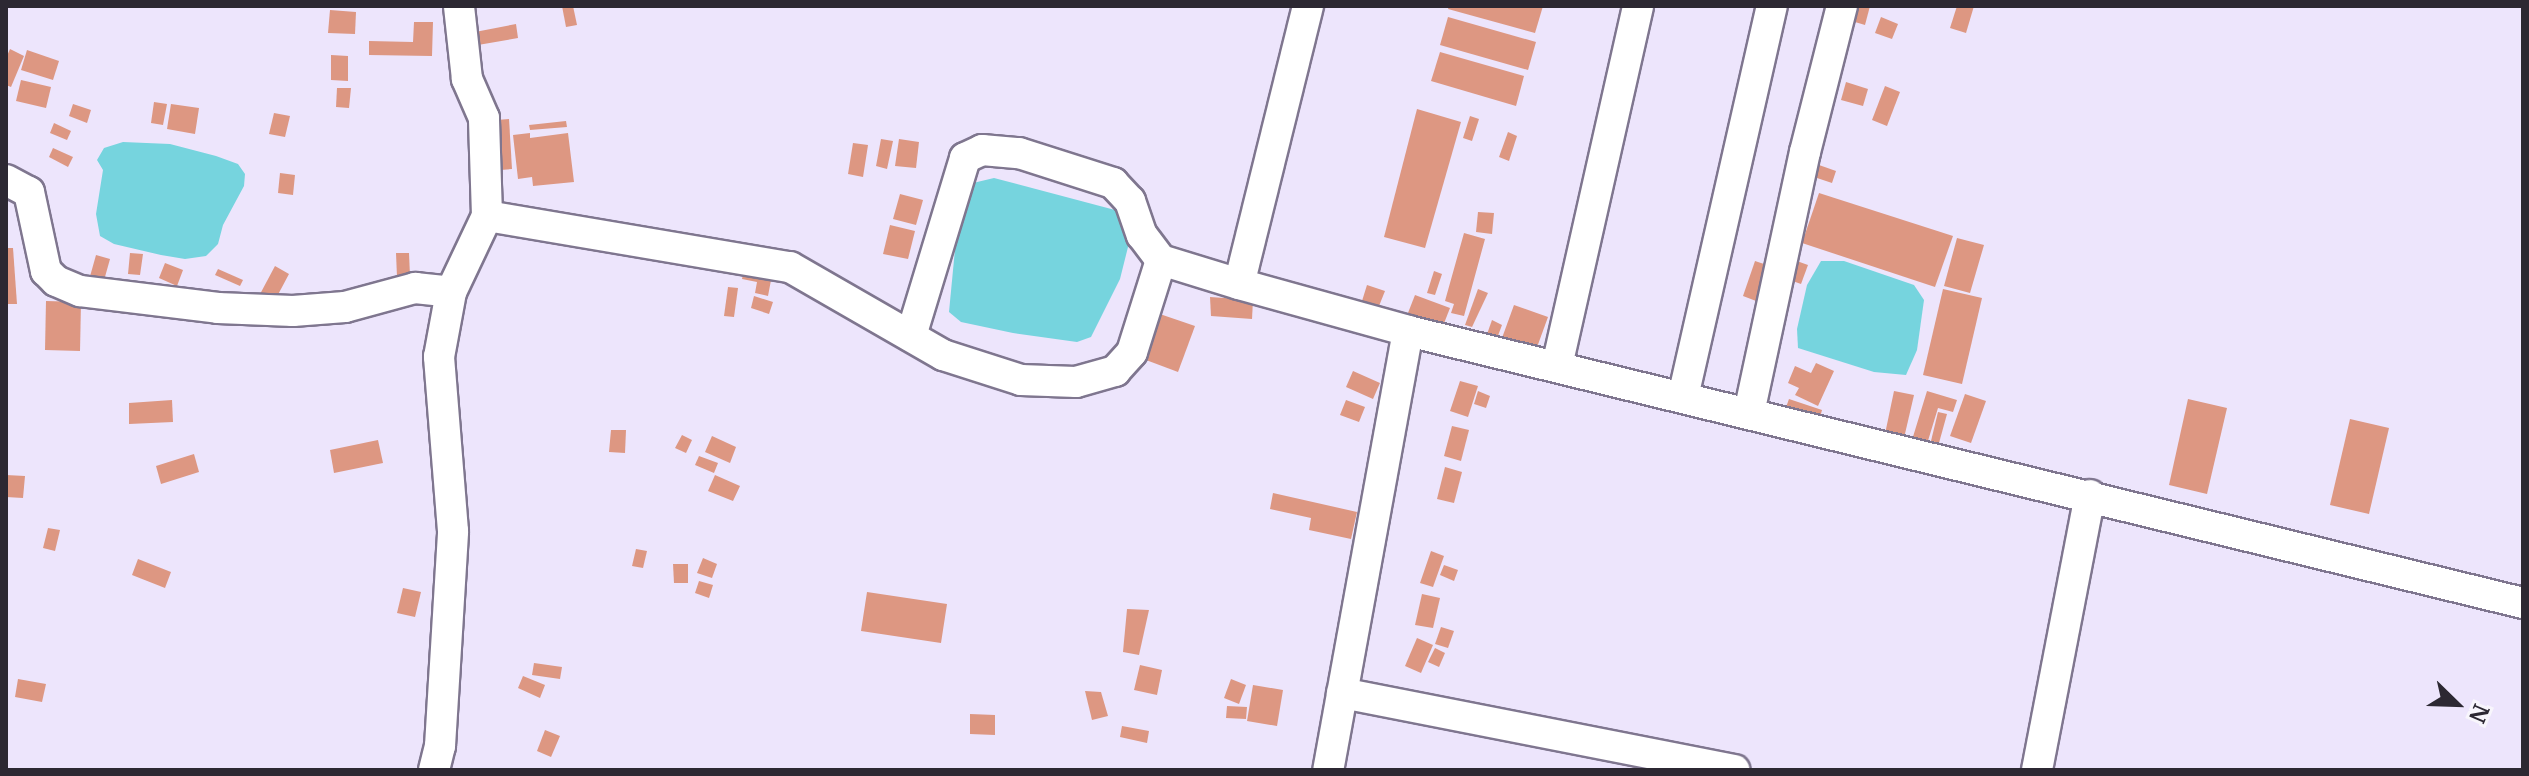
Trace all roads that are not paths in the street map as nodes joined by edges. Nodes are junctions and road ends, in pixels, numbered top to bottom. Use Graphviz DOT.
graph roads {
  1 [pos="459,6"];
  2 [pos="1308,6"];
  3 [pos="1638,6"];
  4 [pos="1772,6"];
  5 [pos="1842,6"];
  6 [pos="6,180"];
  7 [pos="487,216"];
  8 [pos="1161,260"];
  9 [pos="1239,284"];
  10 [pos="451,292"];
  11 [pos="1408,331"];
  12 [pos="911,336"];
  13 [pos="1557,366"];
  14 [pos="1683,397"];
  15 [pos="1749,413"];
  16 [pos="2090,495"];
  17 [pos="2523,603"];
  18 [pos="1342,693"];
  19 [pos="434,770"];
  20 [pos="1328,770"];
  21 [pos="1735,770"];
  22 [pos="2037,770"];
  1 -- 7 [label="street"];
  2 -- 9 [label="street"];
  3 -- 13 [label="street"];
  4 -- 14 [label="street"];
  5 -- 15 [label="street"];
  6 -- 10 [label="street"];
  7 -- 10 [label="street"];
  7 -- 12 [label="street"];
  8 -- 9 [label="street"];
  8 -- 12 [label="street"];
  8 -- 12 [label="street"];
  9 -- 11 [label="street"];
  10 -- 19 [label="street"];
  11 -- 13 [label="street"];
  11 -- 18 [label="street"];
  13 -- 14 [label="street"];
  14 -- 15 [label="street"];
  15 -- 16 [label="street"];
  16 -- 17 [label="street"];
  16 -- 22 [label="street"];
  18 -- 20 [label="street"];
  18 -- 21 [label="street"];
}
